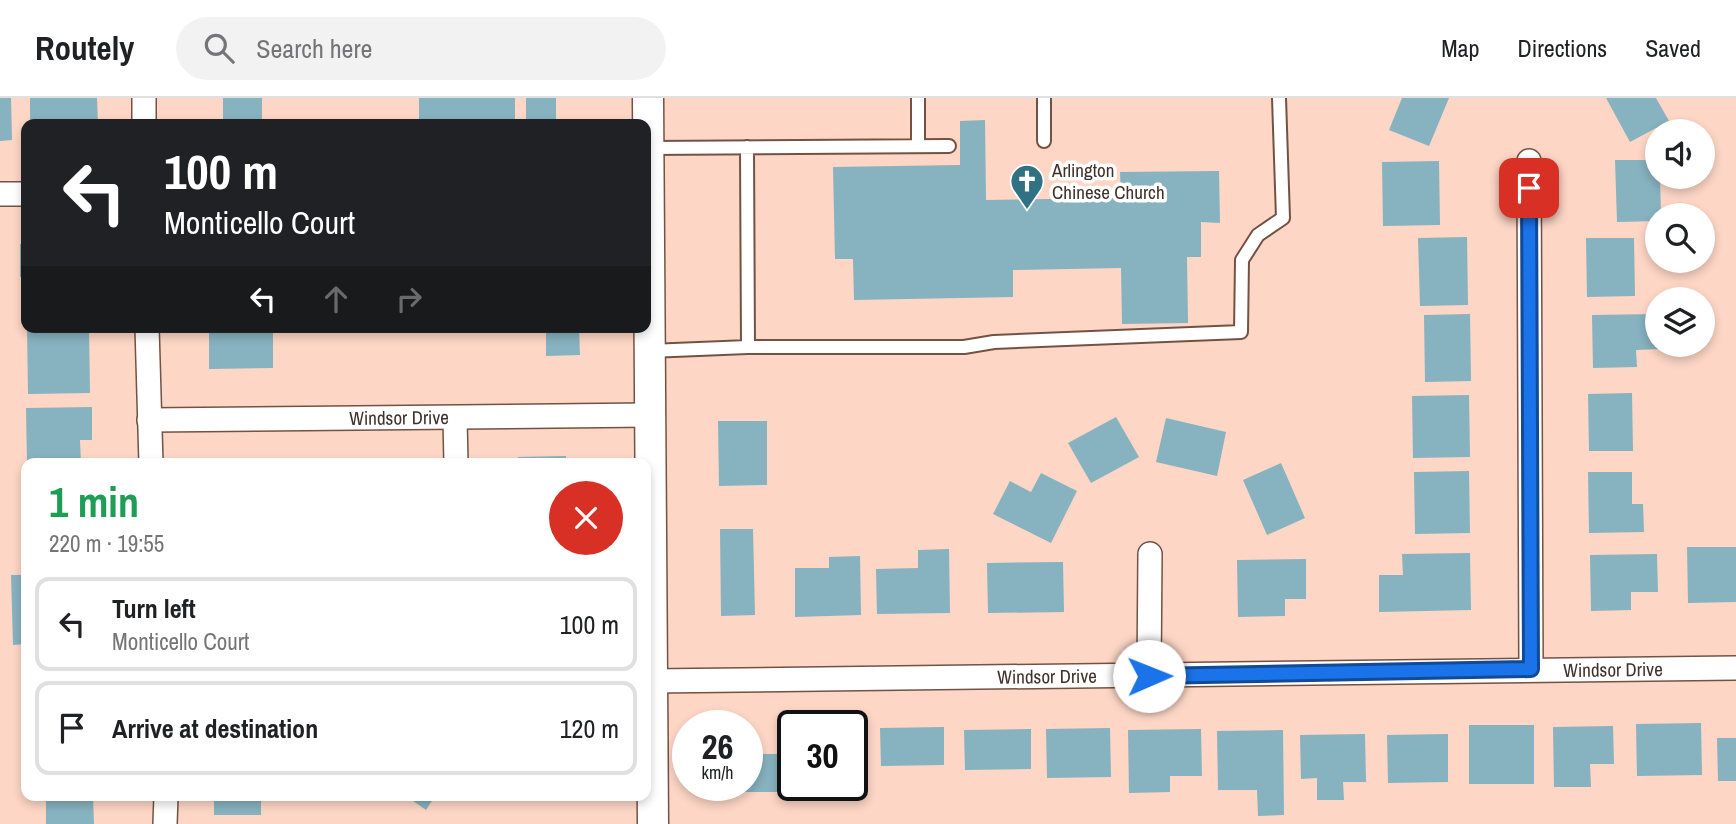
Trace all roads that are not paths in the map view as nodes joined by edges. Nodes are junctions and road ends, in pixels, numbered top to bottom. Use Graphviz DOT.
graph roads {
  1 [pos="144,98"];
  2 [pos="648,98"];
  3 [pos="918,98"];
  4 [pos="1044,98"];
  5 [pos="1279,98"];
  6 [pos="144,119"];
  7 [pos="648,119"];
  8 [pos="1044,141"];
  9 [pos="918,146"];
  10 [pos="949,146"];
  11 [pos="747,147"];
  12 [pos="651,148"];
  13 [pos="1529,161"];
  14 [pos="0,194"];
  15 [pos="21,194"];
  16 [pos="146,333"];
  17 [pos="649,333"];
  18 [pos="748,347"];
  19 [pos="649,351"];
  20 [pos="649,415"];
  21 [pos="455,418"];
  22 [pos="149,419"];
  23 [pos="151,458"];
  24 [pos="456,458"];
  25 [pos="649,458"];
  26 [pos="1150,554"];
  27 [pos="651,592"];
  28 [pos="1736,668"];
  29 [pos="1531,669"];
  30 [pos="1149,676"];
  31 [pos="652,681"];
  32 [pos="166,801"];
  33 [pos="164,824"];
  34 [pos="653,824"];
  1 -- 6 [label="street"];
  2 -- 7 [label="street"];
  3 -- 9 [label="lane"];
  4 -- 8 [label="lane"];
  5 -- 18 [label="lane"];
  9 -- 10 [label="lane"];
  9 -- 11 [label="lane"];
  11 -- 12 [label="lane"];
  11 -- 18 [label="lane"];
  13 -- 29 [label="street"];
  14 -- 15 [label="street"];
  16 -- 22 [label="street"];
  17 -- 19 [label="street"];
  18 -- 19 [label="lane"];
  19 -- 20 [label="street"];
  20 -- 21 [label="street, Windsor Drive"];
  20 -- 25 [label="street"];
  21 -- 22 [label="street, Windsor Drive"];
  21 -- 24 [label="street"];
  22 -- 23 [label="street"];
  26 -- 30 [label="street"];
  27 -- 31 [label="street"];
  28 -- 29 [label="street, Windsor Drive"];
  29 -- 30 [label="street, Windsor Drive"];
  30 -- 31 [label="street, Windsor Drive"];
  31 -- 34 [label="street"];
  32 -- 33 [label="street"];
}
